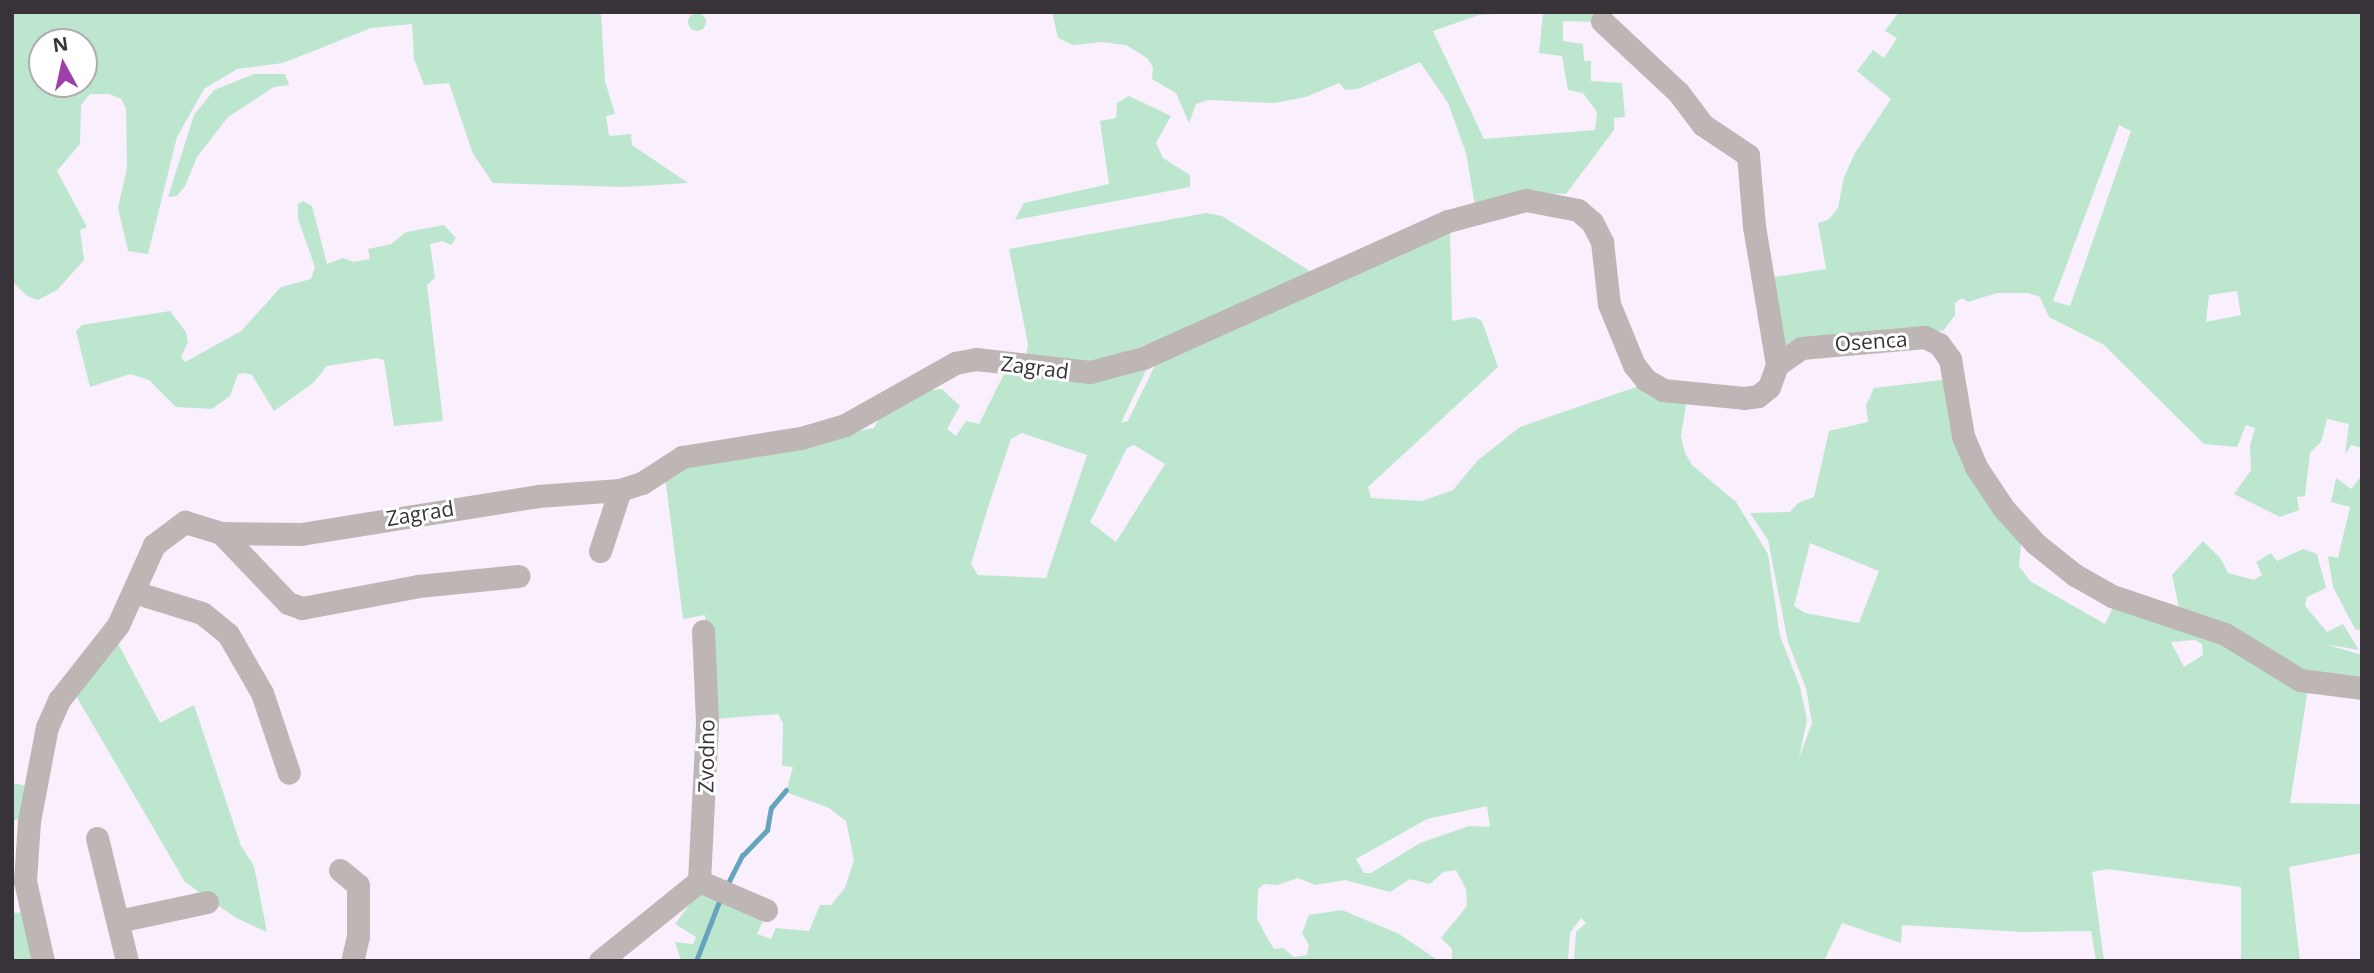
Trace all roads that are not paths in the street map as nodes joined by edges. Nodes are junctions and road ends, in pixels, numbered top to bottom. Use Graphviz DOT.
graph roads {
  1 [pos="1602,20"];
  2 [pos="1447,221"];
  3 [pos="1777,365"];
  4 [pos="620,490"];
  5 [pos="220,533"];
  6 [pos="600,551"];
  7 [pos="519,576"];
  8 [pos="134,592"];
  9 [pos="703,631"];
  10 [pos="2362,688"];
  11 [pos="289,772"];
  12 [pos="97,838"];
  13 [pos="340,870"];
  14 [pos="716,888"];
  15 [pos="207,902"];
  16 [pos="766,910"];
  17 [pos="118,921"];
  18 [pos="43,961"];
  19 [pos="127,961"];
  20 [pos="352,961"];
  21 [pos="600,961"];
  1 -- 3 [label="street"];
  2 -- 3 [label="street, Osenca"];
  2 -- 4 [label="street, Zagrad"];
  3 -- 10 [label="street, Osenca"];
  4 -- 5 [label="street, Zagrad"];
  4 -- 6 [label="street"];
  5 -- 7 [label="street, Zagrad"];
  5 -- 8 [label="street, Zagrad"];
  8 -- 11 [label="street"];
  8 -- 18 [label="street, Zagrad"];
  9 -- 14 [label="street, Zvodno"];
  12 -- 17 [label="street"];
  13 -- 20 [label="street"];
  14 -- 16 [label="street"];
  14 -- 21 [label="street"];
  15 -- 17 [label="street"];
  17 -- 19 [label="street"];
}
